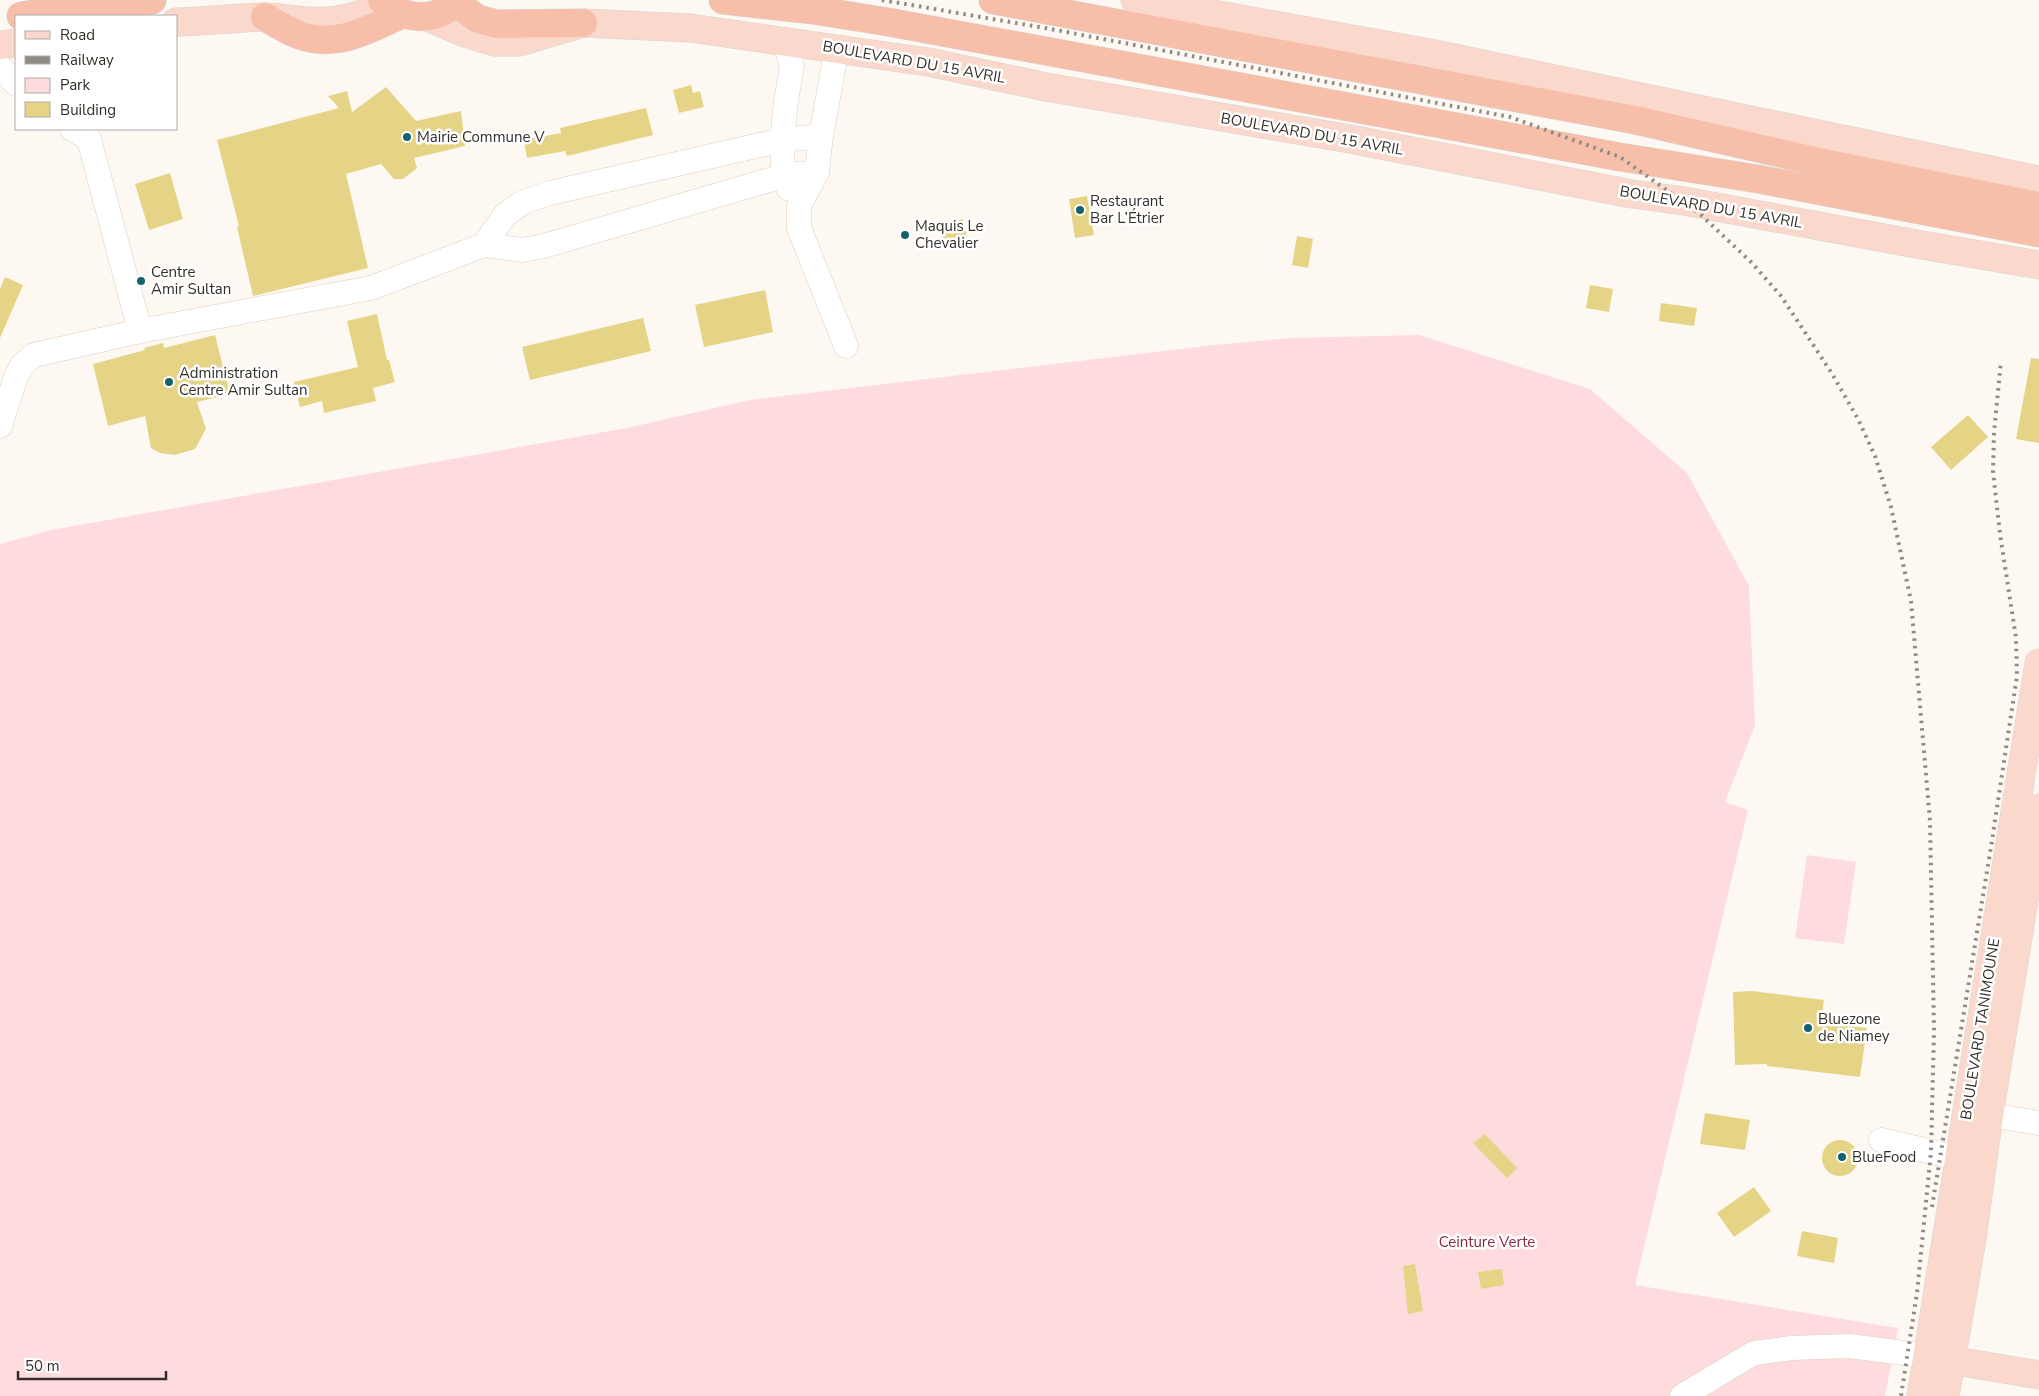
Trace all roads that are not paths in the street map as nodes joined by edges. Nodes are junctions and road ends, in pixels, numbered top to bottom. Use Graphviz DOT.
graph roads {
  1 [pos="152,0"];
  2 [pos="723,0"];
  3 [pos="993,0"];
  4 [pos="1135,0"];
  5 [pos="457,1"];
  6 [pos="389,6"];
  7 [pos="27,15"];
  8 [pos="15,17"];
  9 [pos="428,17"];
  10 [pos="265,18"];
  11 [pos="0,20"];
  12 [pos="178,22"];
  13 [pos="583,22"];
  14 [pos="784,40"];
  15 [pos="15,43"];
  16 [pos="0,45"];
  17 [pos="837,48"];
  18 [pos="0,66"];
  19 [pos="15,83"];
  20 [pos="85,132"];
  21 [pos="821,136"];
  22 [pos="782,140"];
  23 [pos="817,172"];
  24 [pos="783,176"];
  25 [pos="2039,180"];
  26 [pos="799,206"];
  27 [pos="2039,206"];
  28 [pos="2039,233"];
  29 [pos="484,245"];
  30 [pos="2036,267"];
  31 [pos="140,331"];
  32 [pos="846,346"];
  33 [pos="0,426"];
  34 [pos="2039,663"];
  35 [pos="2039,808"];
  36 [pos="1989,1115"];
  37 [pos="2039,1123"];
  38 [pos="1881,1140"];
  39 [pos="1971,1161"];
  40 [pos="1939,1358"];
  41 [pos="2039,1375"];
  42 [pos="1682,1396"];
  43 [pos="1921,1396"];
  44 [pos="1945,1396"];
  1 -- 7 [label="highway"];
  2 -- 28 [label="highway"];
  3 -- 27 [label="highway"];
  4 -- 25 [label="main road"];
  5 -- 9 [label="highway"];
  5 -- 13 [label="highway"];
  6 -- 9 [label="highway"];
  6 -- 10 [label="highway"];
  8 -- 11 [label="highway"];
  9 -- 13 [label="main road"];
  10 -- 12 [label="main road"];
  13 -- 14 [label="main road, BOULEVARD DU 15 AVRIL"];
  14 -- 17 [label="main road, BOULEVARD DU 15 AVRIL"];
  14 -- 22 [label="street"];
  15 -- 16 [label="main road"];
  17 -- 21 [label="street"];
  17 -- 30 [label="main road, BOULEVARD DU 15 AVRIL"];
  18 -- 19 [label="street"];
  20 -- 31 [label="street"];
  21 -- 22 [label="street"];
  21 -- 23 [label="street"];
  22 -- 24 [label="street"];
  22 -- 29 [label="street"];
  23 -- 24 [label="street"];
  23 -- 26 [label="street"];
  24 -- 26 [label="street"];
  24 -- 29 [label="street"];
  26 -- 32 [label="street"];
  29 -- 31 [label="street"];
  31 -- 33 [label="street"];
  34 -- 39 [label="main road, BOULEVARD TANIMOUNE"];
  35 -- 36 [label="main road, BOULEVARD TANIMOUNE"];
  36 -- 37 [label="street"];
  36 -- 39 [label="main road, BOULEVARD TANIMOUNE"];
  38 -- 39 [label="street"];
  39 -- 40 [label="main road, BOULEVARD TANIMOUNE"];
  40 -- 41 [label="main road"];
  40 -- 42 [label="street"];
  40 -- 43 [label="main road, BOULEVARD TANIMOUNE"];
  40 -- 44 [label="main road, BOULEVARD TANIMOUNE"];
}
